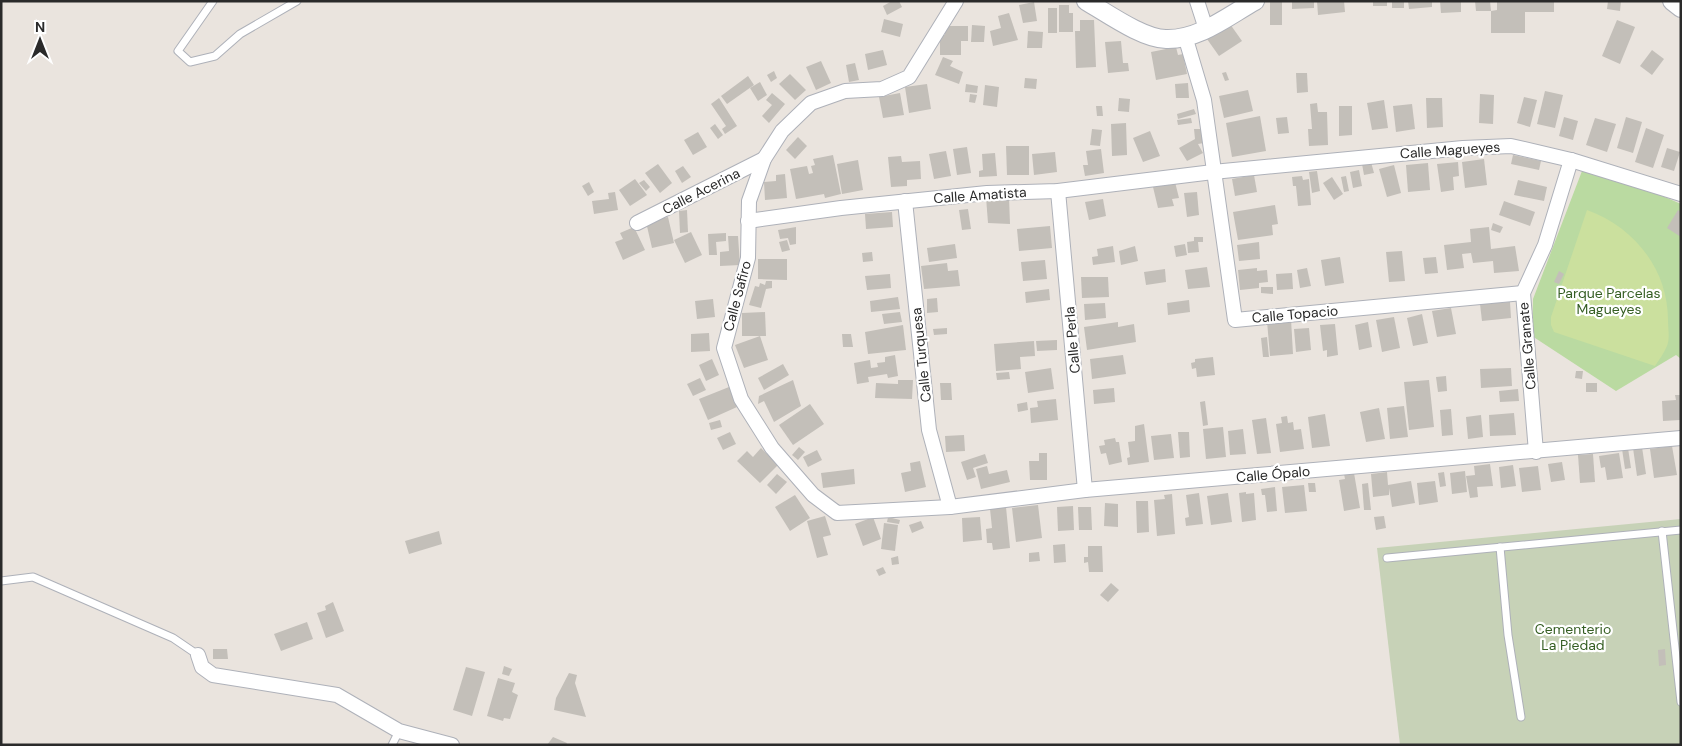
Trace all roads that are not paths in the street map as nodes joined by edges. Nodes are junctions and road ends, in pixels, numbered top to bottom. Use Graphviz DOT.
graph roads {
  1 [pos="213,1"];
  2 [pos="297,1"];
  3 [pos="956,1"];
  4 [pos="1086,1"];
  5 [pos="1197,1"];
  6 [pos="1255,1"];
  7 [pos="1672,1"];
  8 [pos="1681,8"];
  9 [pos="1206,29"];
  10 [pos="1185,36"];
  11 [pos="764,159"];
  12 [pos="1571,160"];
  13 [pos="1213,172"];
  14 [pos="1058,190"];
  15 [pos="1681,194"];
  16 [pos="905,201"];
  17 [pos="748,221"];
  18 [pos="637,223"];
  19 [pos="1523,293"];
  20 [pos="1681,438"];
  21 [pos="1536,452"];
  22 [pos="1085,490"];
  23 [pos="950,507"];
  24 [pos="865,511"];
  25 [pos="1681,530"];
  26 [pos="1662,531"];
  27 [pos="1500,546"];
  28 [pos="1387,558"];
  29 [pos="1,581"];
  30 [pos="198,655"];
  31 [pos="1681,702"];
  32 [pos="1520,717"];
  33 [pos="399,731"];
  34 [pos="392,745"];
  35 [pos="452,745"];
  1 -- 2 [label="lane"];
  3 -- 11 [label="street, Calle Safiro"];
  4 -- 10 [label="street"];
  5 -- 9 [label="street"];
  6 -- 9 [label="street"];
  7 -- 8 [label="street"];
  9 -- 10 [label="street"];
  10 -- 13 [label="street, Calle Topacio"];
  11 -- 17 [label="street, Calle Safiro"];
  11 -- 18 [label="street, Calle Acerina"];
  12 -- 13 [label="street, Calle Magueyes"];
  12 -- 15 [label="street, Calle Magueyes"];
  12 -- 19 [label="street, Calle Granate"];
  13 -- 14 [label="street, Calle Amatista"];
  13 -- 19 [label="street, Calle Topacio"];
  14 -- 16 [label="street, Calle Amatista"];
  14 -- 22 [label="street, Calle Perla"];
  16 -- 17 [label="street, Calle Amatista"];
  16 -- 23 [label="street, Calle Turquesa"];
  17 -- 24 [label="street, Calle Safiro"];
  19 -- 21 [label="street, Calle Granate"];
  20 -- 21 [label="street, Calle Ópalo"];
  21 -- 22 [label="street, Calle Ópalo"];
  22 -- 23 [label="street, Calle Ópalo"];
  23 -- 24 [label="street, Calle Ópalo"];
  25 -- 26 [label="lane"];
  26 -- 27 [label="lane"];
  26 -- 31 [label="lane"];
  27 -- 28 [label="lane"];
  27 -- 32 [label="lane"];
  29 -- 30 [label="lane"];
  30 -- 33 [label="street"];
  33 -- 34 [label="lane"];
  33 -- 35 [label="street"];
}
